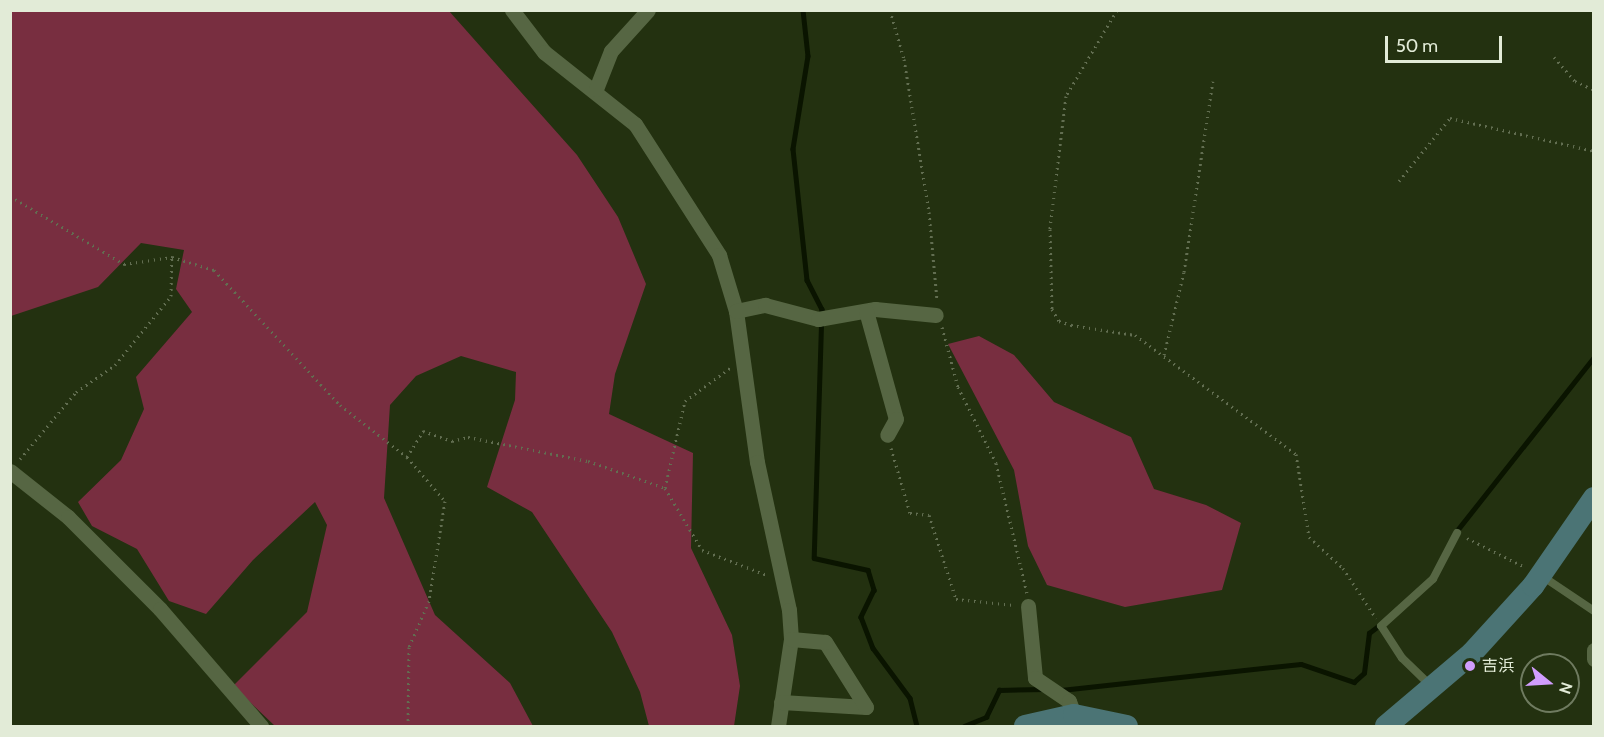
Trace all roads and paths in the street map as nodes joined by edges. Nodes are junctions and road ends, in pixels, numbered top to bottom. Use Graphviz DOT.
graph roads {
  1 [pos="648,10"];
  2 [pos="890,10"];
  3 [pos="1117,10"];
  4 [pos="518,12"];
  5 [pos="1554,57"];
  6 [pos="1213,81"];
  7 [pos="596,89"];
  8 [pos="1593,90"];
  9 [pos="1593,151"];
  10 [pos="1399,181"];
  11 [pos="10,196"];
  12 [pos="172,257"];
  13 [pos="736,311"];
  14 [pos="866,311"];
  15 [pos="936,315"];
  16 [pos="1164,355"];
  17 [pos="743,358"];
  18 [pos="887,435"];
  19 [pos="407,457"];
  20 [pos="14,467"];
  21 [pos="665,488"];
  22 [pos="1593,498"];
  23 [pos="1457,533"];
  24 [pos="1540,575"];
  25 [pos="782,576"];
  26 [pos="1028,606"];
  27 [pos="1593,611"];
  28 [pos="1381,626"];
  29 [pos="790,639"];
  30 [pos="1593,650"];
  31 [pos="1593,659"];
  32 [pos="1432,687"];
  33 [pos="781,702"];
  34 [pos="1074,715"];
  35 [pos="261,726"];
  36 [pos="408,726"];
  37 [pos="778,726"];
  38 [pos="1025,726"];
  39 [pos="1127,726"];
  40 [pos="1386,726"];
  1 -- 7 [label="street"];
  2 -- 15 [label="path"];
  3 -- 16 [label="path"];
  4 -- 7 [label="street"];
  5 -- 8 [label="path"];
  6 -- 16 [label="path"];
  7 -- 13 [label="street"];
  9 -- 10 [label="path"];
  11 -- 12 [label="path"];
  12 -- 19 [label="path"];
  12 -- 20 [label="path"];
  13 -- 14 [label="street"];
  13 -- 17 [label="street"];
  14 -- 15 [label="street"];
  14 -- 18 [label="street"];
  15 -- 26 [label="path"];
  16 -- 28 [label="path"];
  17 -- 21 [label="path"];
  17 -- 25 [label="street"];
  18 -- 26 [label="path"];
  19 -- 21 [label="path"];
  19 -- 36 [label="path"];
  20 -- 35 [label="street"];
  21 -- 25 [label="path"];
  22 -- 24 [label="street"];
  23 -- 24 [label="path"];
  23 -- 28 [label="lane"];
  24 -- 27 [label="lane"];
  24 -- 32 [label="street"];
  25 -- 29 [label="street"];
  26 -- 34 [label="street"];
  28 -- 32 [label="lane"];
  29 -- 33 [label="street"];
  29 -- 33 [label="street"];
  30 -- 31 [label="street"];
  32 -- 40 [label="street"];
  33 -- 37 [label="street"];
  34 -- 38 [label="street"];
  34 -- 39 [label="street"];
}
